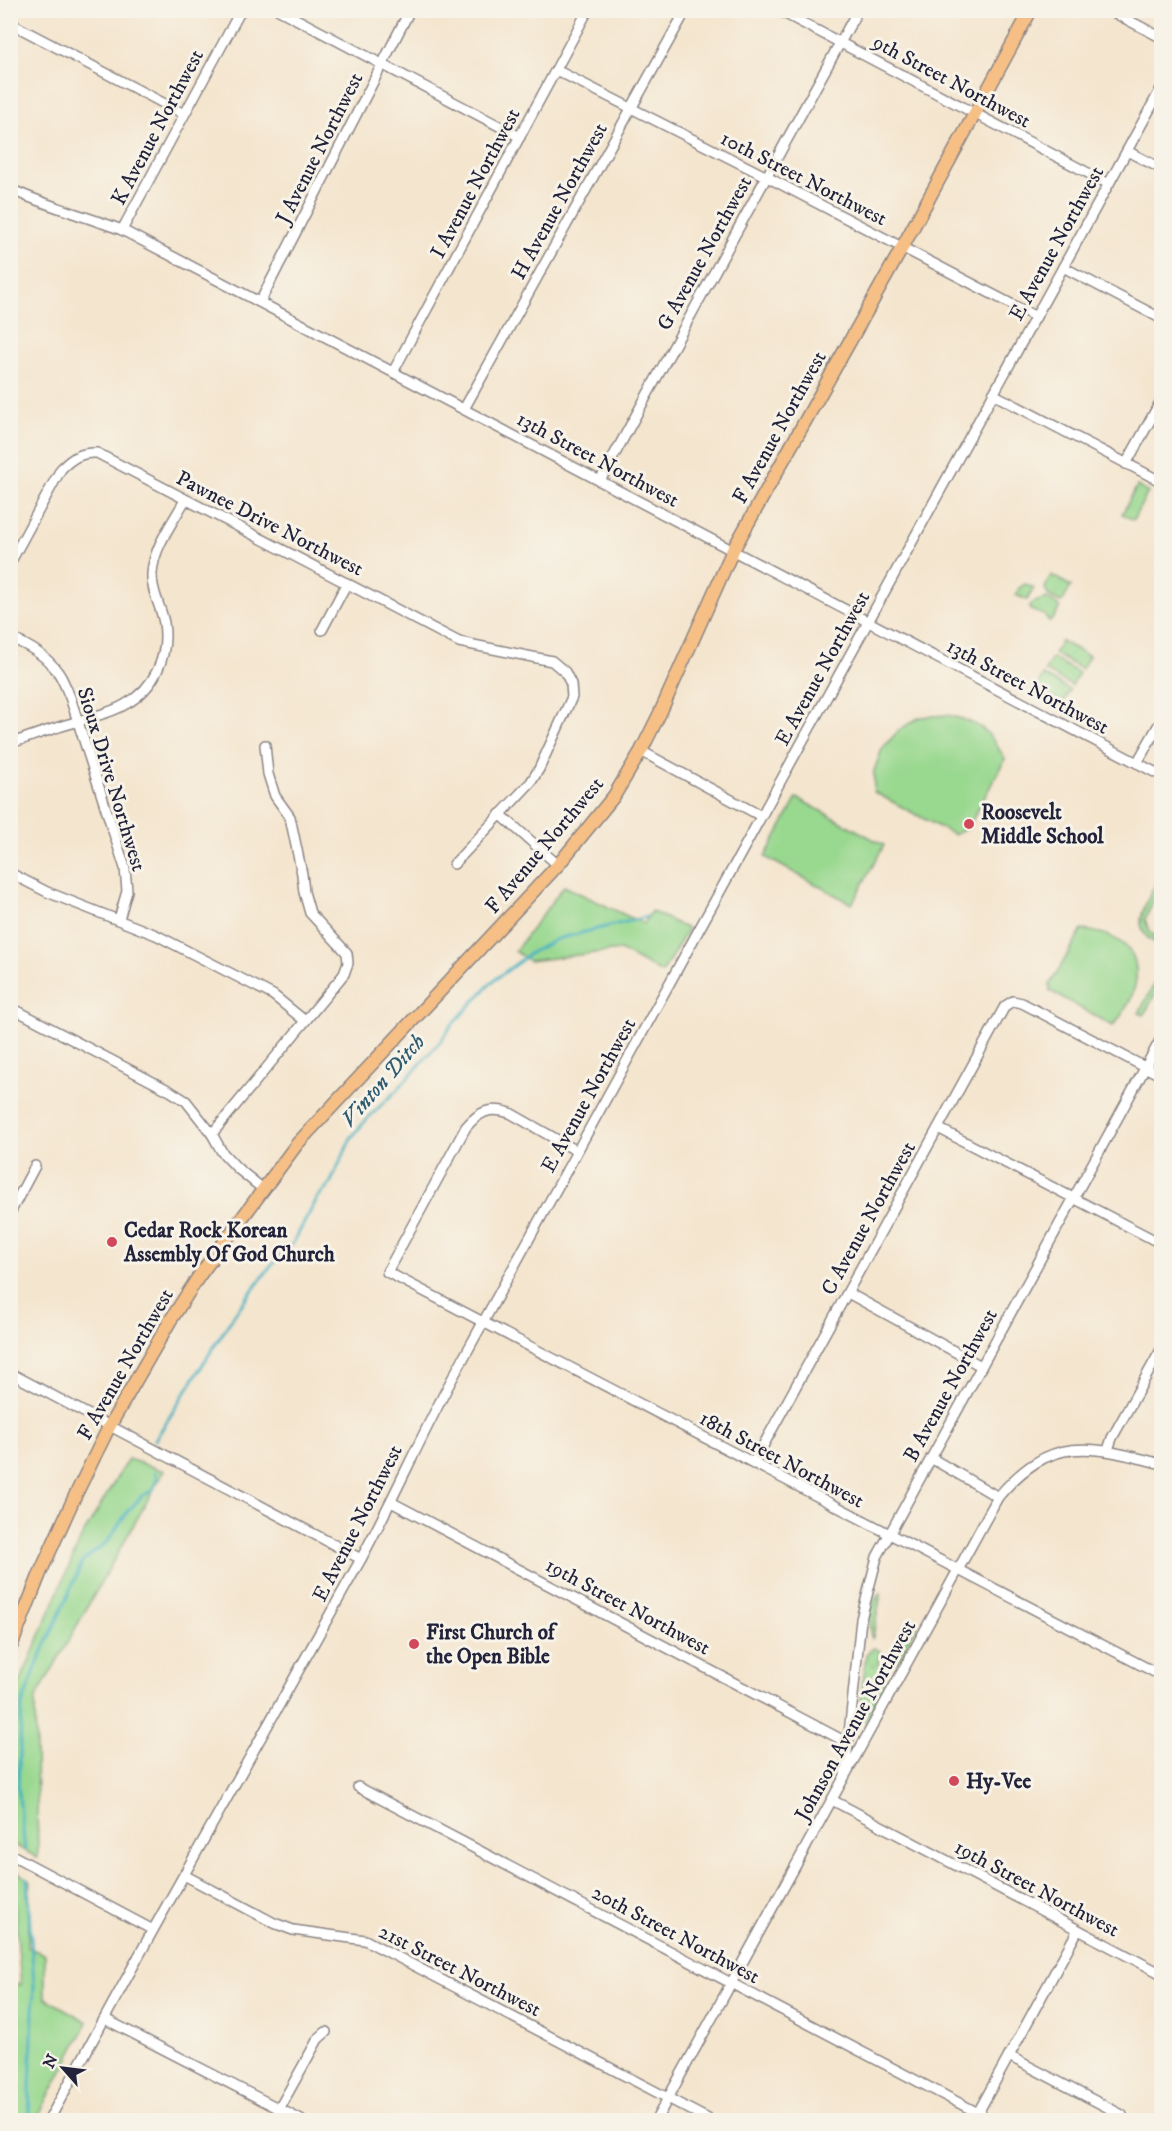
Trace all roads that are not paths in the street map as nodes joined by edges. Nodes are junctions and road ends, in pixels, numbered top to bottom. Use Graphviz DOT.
graph roads {
  1 [pos="242,10"];
  2 [pos="279,10"];
  3 [pos="410,10"];
  4 [pos="686,10"];
  5 [pos="778,10"];
  6 [pos="858,10"];
  7 [pos="1030,10"];
  8 [pos="1109,10"];
  9 [pos="584,12"];
  10 [pos="10,23"];
  11 [pos="1161,38"];
  12 [pos="840,42"];
  13 [pos="383,63"];
  14 [pos="556,70"];
  15 [pos="1161,87"];
  16 [pos="631,109"];
  17 [pos="973,113"];
  18 [pos="184,114"];
  19 [pos="520,137"];
  20 [pos="1127,151"];
  21 [pos="1161,169"];
  22 [pos="767,177"];
  23 [pos="1108,184"];
  24 [pos="10,189"];
  25 [pos="122,230"];
  26 [pos="901,248"];
  27 [pos="1063,267"];
  28 [pos="260,302"];
  29 [pos="1036,317"];
  30 [pos="1161,319"];
  31 [pos="393,372"];
  32 [pos="993,394"];
  33 [pos="1161,399"];
  34 [pos="464,409"];
  35 [pos="1126,464"];
  36 [pos="600,481"];
  37 [pos="1161,482"];
  38 [pos="185,500"];
  39 [pos="733,550"];
  40 [pos="10,563"];
  41 [pos="347,583"];
  42 [pos="868,621"];
  43 [pos="322,630"];
  44 [pos="10,638"];
  45 [pos="1161,719"];
  46 [pos="79,721"];
  47 [pos="14,742"];
  48 [pos="265,745"];
  49 [pos="641,752"];
  50 [pos="1137,764"];
  51 [pos="1161,776"];
  52 [pos="500,814"];
  53 [pos="761,816"];
  54 [pos="454,864"];
  55 [pos="558,865"];
  56 [pos="10,873"];
  57 [pos="119,919"];
  58 [pos="10,1007"];
  59 [pos="305,1021"];
  60 [pos="1161,1037"];
  61 [pos="1145,1067"];
  62 [pos="1161,1076"];
  63 [pos="938,1128"];
  64 [pos="212,1134"];
  65 [pos="577,1151"];
  66 [pos="35,1166"];
  67 [pos="262,1189"];
  68 [pos="1073,1197"];
  69 [pos="10,1213"];
  70 [pos="1161,1244"];
  71 [pos="848,1293"];
  72 [pos="484,1323"];
  73 [pos="1161,1348"];
  74 [pos="981,1366"];
  75 [pos="10,1373"];
  76 [pos="109,1427"];
  77 [pos="1108,1450"];
  78 [pos="930,1458"];
  79 [pos="753,1464"];
  80 [pos="1161,1464"];
  81 [pos="998,1497"];
  82 [pos="391,1502"];
  83 [pos="889,1534"];
  84 [pos="361,1559"];
  85 [pos="957,1571"];
  86 [pos="10,1649"];
  87 [pos="1161,1676"];
  88 [pos="848,1743"];
  89 [pos="845,1776"];
  90 [pos="358,1787"];
  91 [pos="832,1800"];
  92 [pos="10,1854"];
  93 [pos="184,1875"];
  94 [pos="153,1930"];
  95 [pos="1078,1930"];
  96 [pos="1161,1974"];
  97 [pos="733,1984"];
  98 [pos="105,2019"];
  99 [pos="326,2032"];
  100 [pos="1009,2056"];
  101 [pos="668,2098"];
  102 [pos="279,2109"];
  103 [pos="1122,2115"];
  104 [pos="976,2117"];
  105 [pos="53,2119"];
  106 [pos="301,2121"];
  107 [pos="656,2121"];
  108 [pos="710,2121"];
  1 -- 18 [label="street, K Avenue Northwest"];
  2 -- 13 [label="street"];
  3 -- 13 [label="street, J Avenue Northwest"];
  4 -- 16 [label="street, H Avenue Northwest"];
  5 -- 12 [label="street, 9th Street Northwest"];
  6 -- 12 [label="street, G Avenue Northwest"];
  7 -- 17 [label="main road, F Avenue Northwest"];
  8 -- 11 [label="street"];
  9 -- 14 [label="street, I Avenue Northwest"];
  10 -- 18 [label="street"];
  12 -- 17 [label="street, 9th Street Northwest"];
  12 -- 22 [label="street, G Avenue Northwest"];
  13 -- 19 [label="street"];
  13 -- 28 [label="street, J Avenue Northwest"];
  14 -- 16 [label="street, 10th Street Northwest"];
  14 -- 19 [label="street, I Avenue Northwest"];
  15 -- 20 [label="street, E Avenue Northwest"];
  16 -- 22 [label="street, 10th Street Northwest"];
  16 -- 34 [label="street, H Avenue Northwest"];
  17 -- 23 [label="street, 9th Street Northwest"];
  17 -- 26 [label="main road, F Avenue Northwest"];
  18 -- 25 [label="street, K Avenue Northwest"];
  19 -- 31 [label="street, I Avenue Northwest"];
  20 -- 21 [label="street"];
  20 -- 23 [label="street, E Avenue Northwest"];
  22 -- 26 [label="street, 10th Street Northwest"];
  22 -- 36 [label="street, G Avenue Northwest"];
  23 -- 27 [label="street, E Avenue Northwest"];
  24 -- 25 [label="street, 13th Street Northwest"];
  25 -- 28 [label="street, 13th Street Northwest"];
  26 -- 29 [label="street, 10th Street Northwest"];
  26 -- 39 [label="main road, F Avenue Northwest"];
  27 -- 29 [label="street, E Avenue Northwest"];
  27 -- 30 [label="street"];
  28 -- 31 [label="street, 13th Street Northwest"];
  29 -- 32 [label="street, E Avenue Northwest"];
  31 -- 34 [label="street, 13th Street Northwest"];
  32 -- 35 [label="street"];
  32 -- 42 [label="street, E Avenue Northwest"];
  33 -- 35 [label="street"];
  34 -- 36 [label="street, 13th Street Northwest"];
  35 -- 37 [label="street"];
  36 -- 39 [label="street, 13th Street Northwest"];
  38 -- 40 [label="street, Pawnee Drive Northwest"];
  38 -- 41 [label="street, Pawnee Drive Northwest"];
  38 -- 46 [label="street"];
  39 -- 42 [label="street, 13th Street Northwest"];
  39 -- 49 [label="main road, F Avenue Northwest"];
  41 -- 43 [label="street"];
  41 -- 52 [label="street, Pawnee Drive Northwest"];
  42 -- 50 [label="street, 13th Street Northwest"];
  42 -- 53 [label="street, E Avenue Northwest"];
  44 -- 46 [label="street, Sioux Drive Northwest"];
  45 -- 50 [label="street"];
  46 -- 47 [label="street"];
  46 -- 57 [label="street, Sioux Drive Northwest"];
  48 -- 59 [label="street"];
  49 -- 53 [label="street"];
  49 -- 55 [label="main road, F Avenue Northwest"];
  50 -- 51 [label="street, 13th Street Northwest"];
  52 -- 54 [label="street"];
  52 -- 55 [label="street"];
  53 -- 65 [label="street, E Avenue Northwest"];
  55 -- 67 [label="main road, F Avenue Northwest"];
  56 -- 57 [label="street"];
  57 -- 59 [label="street"];
  58 -- 64 [label="street"];
  59 -- 64 [label="street"];
  60 -- 61 [label="street, B Avenue Northwest"];
  61 -- 62 [label="street"];
  61 -- 63 [label="street, C Avenue Northwest"];
  61 -- 68 [label="street, B Avenue Northwest"];
  63 -- 68 [label="street"];
  63 -- 71 [label="street, C Avenue Northwest"];
  64 -- 67 [label="street"];
  65 -- 72 [label="street, E Avenue Northwest"];
  65 -- 72 [label="street, 18th Street Northwest"];
  66 -- 69 [label="street"];
  67 -- 76 [label="main road, F Avenue Northwest"];
  68 -- 70 [label="street"];
  68 -- 74 [label="street, B Avenue Northwest"];
  71 -- 74 [label="street"];
  71 -- 79 [label="street, C Avenue Northwest"];
  72 -- 79 [label="street, 18th Street Northwest"];
  72 -- 82 [label="street, E Avenue Northwest"];
  73 -- 77 [label="street"];
  74 -- 78 [label="street, B Avenue Northwest"];
  75 -- 76 [label="street"];
  76 -- 84 [label="street"];
  76 -- 86 [label="main road, F Avenue Northwest"];
  77 -- 80 [label="street, Johnson Avenue Northwest"];
  77 -- 81 [label="street, Johnson Avenue Northwest"];
  78 -- 81 [label="street"];
  78 -- 83 [label="street, B Avenue Northwest"];
  79 -- 83 [label="street, 18th Street Northwest"];
  81 -- 85 [label="street, Johnson Avenue Northwest"];
  82 -- 84 [label="street, E Avenue Northwest"];
  82 -- 88 [label="street, 19th Street Northwest"];
  83 -- 85 [label="street, 18th Street Northwest"];
  83 -- 88 [label="street, B Avenue Northwest"];
  84 -- 93 [label="street, E Avenue Northwest"];
  85 -- 87 [label="street, 18th Street Northwest"];
  85 -- 89 [label="street, Johnson Avenue Northwest"];
  88 -- 89 [label="street, B Avenue Northwest"];
  89 -- 91 [label="street, Johnson Avenue Northwest"];
  90 -- 97 [label="street, 20th Street Northwest"];
  91 -- 95 [label="street, 19th Street Northwest"];
  91 -- 97 [label="street, Johnson Avenue Northwest"];
  92 -- 94 [label="street"];
  93 -- 94 [label="street, E Avenue Northwest"];
  93 -- 101 [label="street, 21st Street Northwest"];
  94 -- 98 [label="street, E Avenue Northwest"];
  95 -- 96 [label="street, 19th Street Northwest"];
  95 -- 100 [label="street"];
  97 -- 101 [label="street, Johnson Avenue Northwest"];
  97 -- 104 [label="street, 20th Street Northwest"];
  98 -- 102 [label="street"];
  98 -- 105 [label="street, E Avenue Northwest"];
  99 -- 102 [label="street"];
  100 -- 103 [label="street"];
  100 -- 104 [label="street"];
  101 -- 107 [label="street, Johnson Avenue Northwest"];
  101 -- 108 [label="street, 21st Street Northwest"];
  102 -- 106 [label="street"];
}
